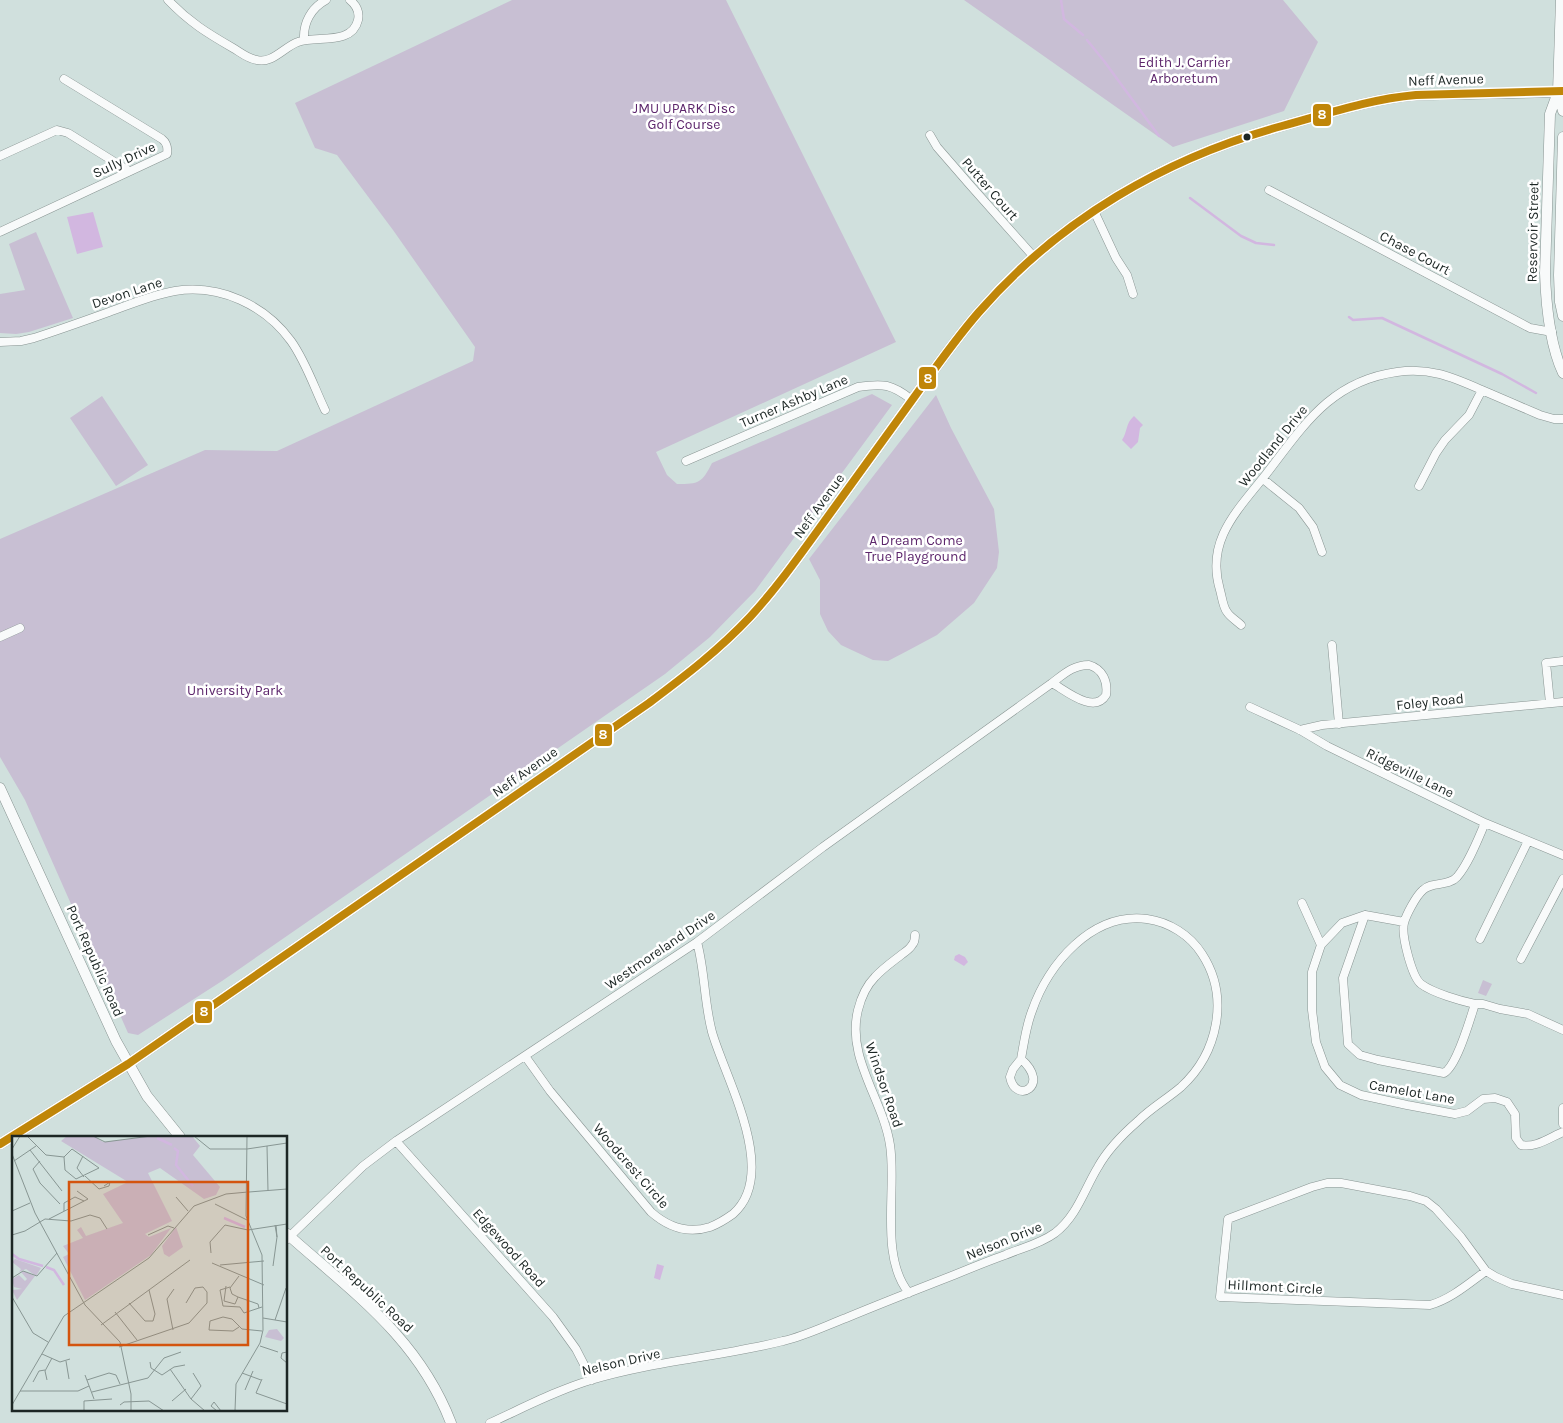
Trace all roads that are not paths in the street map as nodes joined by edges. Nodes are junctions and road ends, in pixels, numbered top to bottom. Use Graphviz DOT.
graph roads {
  1 [pos="168,0"];
  2 [pos="326,0"];
  3 [pos="350,0"];
  4 [pos="1561,0"];
  5 [pos="304,40"];
  6 [pos="64,80"];
  7 [pos="1560,91"];
  8 [pos="1563,111"];
  9 [pos="930,135"];
  10 [pos="1563,136"];
  11 [pos="0,156"];
  12 [pos="129,171"];
  13 [pos="1269,190"];
  14 [pos="1094,211"];
  15 [pos="0,232"];
  16 [pos="1034,257"];
  17 [pos="1133,294"];
  18 [pos="1563,316"];
  19 [pos="1552,332"];
  20 [pos="0,342"];
  21 [pos="1563,373"];
  22 [pos="1482,390"];
  23 [pos="912,400"];
  24 [pos="325,410"];
  25 [pos="1563,419"];
  26 [pos="686,461"];
  27 [pos="1263,478"];
  28 [pos="1419,486"];
  29 [pos="1322,552"];
  30 [pos="1241,624"];
  31 [pos="20,628"];
  32 [pos="0,637"];
  33 [pos="1332,645"];
  34 [pos="1563,661"];
  35 [pos="1052,683"];
  36 [pos="1563,702"];
  37 [pos="1550,703"];
  38 [pos="1250,707"];
  39 [pos="1339,724"];
  40 [pos="1300,730"];
  41 [pos="0,788"];
  42 [pos="1486,823"];
  43 [pos="1528,840"];
  44 [pos="1563,855"];
  45 [pos="1563,879"];
  46 [pos="1302,903"];
  47 [pos="1365,915"];
  48 [pos="1404,922"];
  49 [pos="916,934"];
  50 [pos="1480,939"];
  51 [pos="697,942"];
  52 [pos="1321,945"];
  53 [pos="1521,959"];
  54 [pos="1475,1004"];
  55 [pos="1563,1030"];
  56 [pos="525,1056"];
  57 [pos="1021,1059"];
  58 [pos="128,1064"];
  59 [pos="1563,1108"];
  60 [pos="1563,1124"];
  61 [pos="1563,1132"];
  62 [pos="12,1136"];
  63 [pos="13,1136"];
  64 [pos="179,1136"];
  65 [pos="396,1141"];
  66 [pos="0,1144"];
  67 [pos="288,1235"];
  68 [pos="288,1237"];
  69 [pos="1486,1271"];
  70 [pos="909,1293"];
  71 [pos="1563,1295"];
  72 [pos="592,1380"];
  73 [pos="450,1423"];
  74 [pos="490,1423"];
  1 -- 5 [label="street"];
  2 -- 5 [label="street"];
  3 -- 5 [label="street"];
  4 -- 7 [label="main road, Reservoir Street"];
  6 -- 12 [label="street, Sully Drive"];
  7 -- 8 [label="main road, Reservoir Street"];
  7 -- 14 [label="main road, Neff Avenue"];
  7 -- 19 [label="main road, Reservoir Street"];
  9 -- 16 [label="street, Putter Court"];
  10 -- 18 [label="main road, Reservoir Street"];
  11 -- 12 [label="street"];
  12 -- 15 [label="street, Sully Drive"];
  13 -- 19 [label="street, Chase Court"];
  14 -- 16 [label="main road, Neff Avenue"];
  14 -- 17 [label="street"];
  16 -- 23 [label="main road, Neff Avenue"];
  19 -- 21 [label="main road, Reservoir Street"];
  20 -- 24 [label="street, Devon Lane"];
  22 -- 25 [label="street, Woodland Drive"];
  22 -- 27 [label="street, Woodland Drive"];
  22 -- 28 [label="street"];
  23 -- 26 [label="street, Turner Ashby Lane"];
  23 -- 58 [label="main road, Neff Avenue"];
  27 -- 29 [label="street"];
  27 -- 30 [label="street, Woodland Drive"];
  31 -- 32 [label="street"];
  33 -- 39 [label="street"];
  34 -- 37 [label="street"];
  35 -- 35 [label="street, Westmoreland Drive"];
  35 -- 51 [label="street, Westmoreland Drive"];
  36 -- 37 [label="street, Foley Road"];
  37 -- 39 [label="street, Foley Road"];
  38 -- 40 [label="street, Ridgeville Lane"];
  39 -- 40 [label="street, Foley Road"];
  40 -- 42 [label="street, Ridgeville Lane"];
  41 -- 58 [label="main road, Port Republic Road"];
  42 -- 43 [label="street, Ridgeville Lane"];
  42 -- 48 [label="street"];
  43 -- 44 [label="street, Ridgeville Lane"];
  43 -- 50 [label="street"];
  45 -- 53 [label="street"];
  46 -- 52 [label="street"];
  47 -- 48 [label="street"];
  47 -- 52 [label="street, Camelot Lane"];
  47 -- 54 [label="street"];
  48 -- 54 [label="street"];
  49 -- 70 [label="street, Windsor Road"];
  51 -- 56 [label="street, Westmoreland Drive"];
  51 -- 56 [label="street, Woodcrest Circle"];
  52 -- 61 [label="street, Camelot Lane"];
  54 -- 55 [label="street"];
  56 -- 65 [label="street, Westmoreland Drive"];
  57 -- 70 [label="street, Nelson Drive"];
  58 -- 63 [label="main road, Neff Avenue"];
  58 -- 64 [label="main road, Port Republic Road"];
  59 -- 60 [label="street"];
  62 -- 66 [label="main road, Neff Avenue"];
  65 -- 67 [label="street, Westmoreland Drive"];
  65 -- 72 [label="street, Edgewood Road"];
  68 -- 73 [label="main road, Port Republic Road"];
  69 -- 69 [label="street, Hillmont Circle"];
  69 -- 71 [label="street, Hillmont Circle"];
  70 -- 72 [label="street, Nelson Drive"];
  72 -- 74 [label="street, Nelson Drive"];
}
